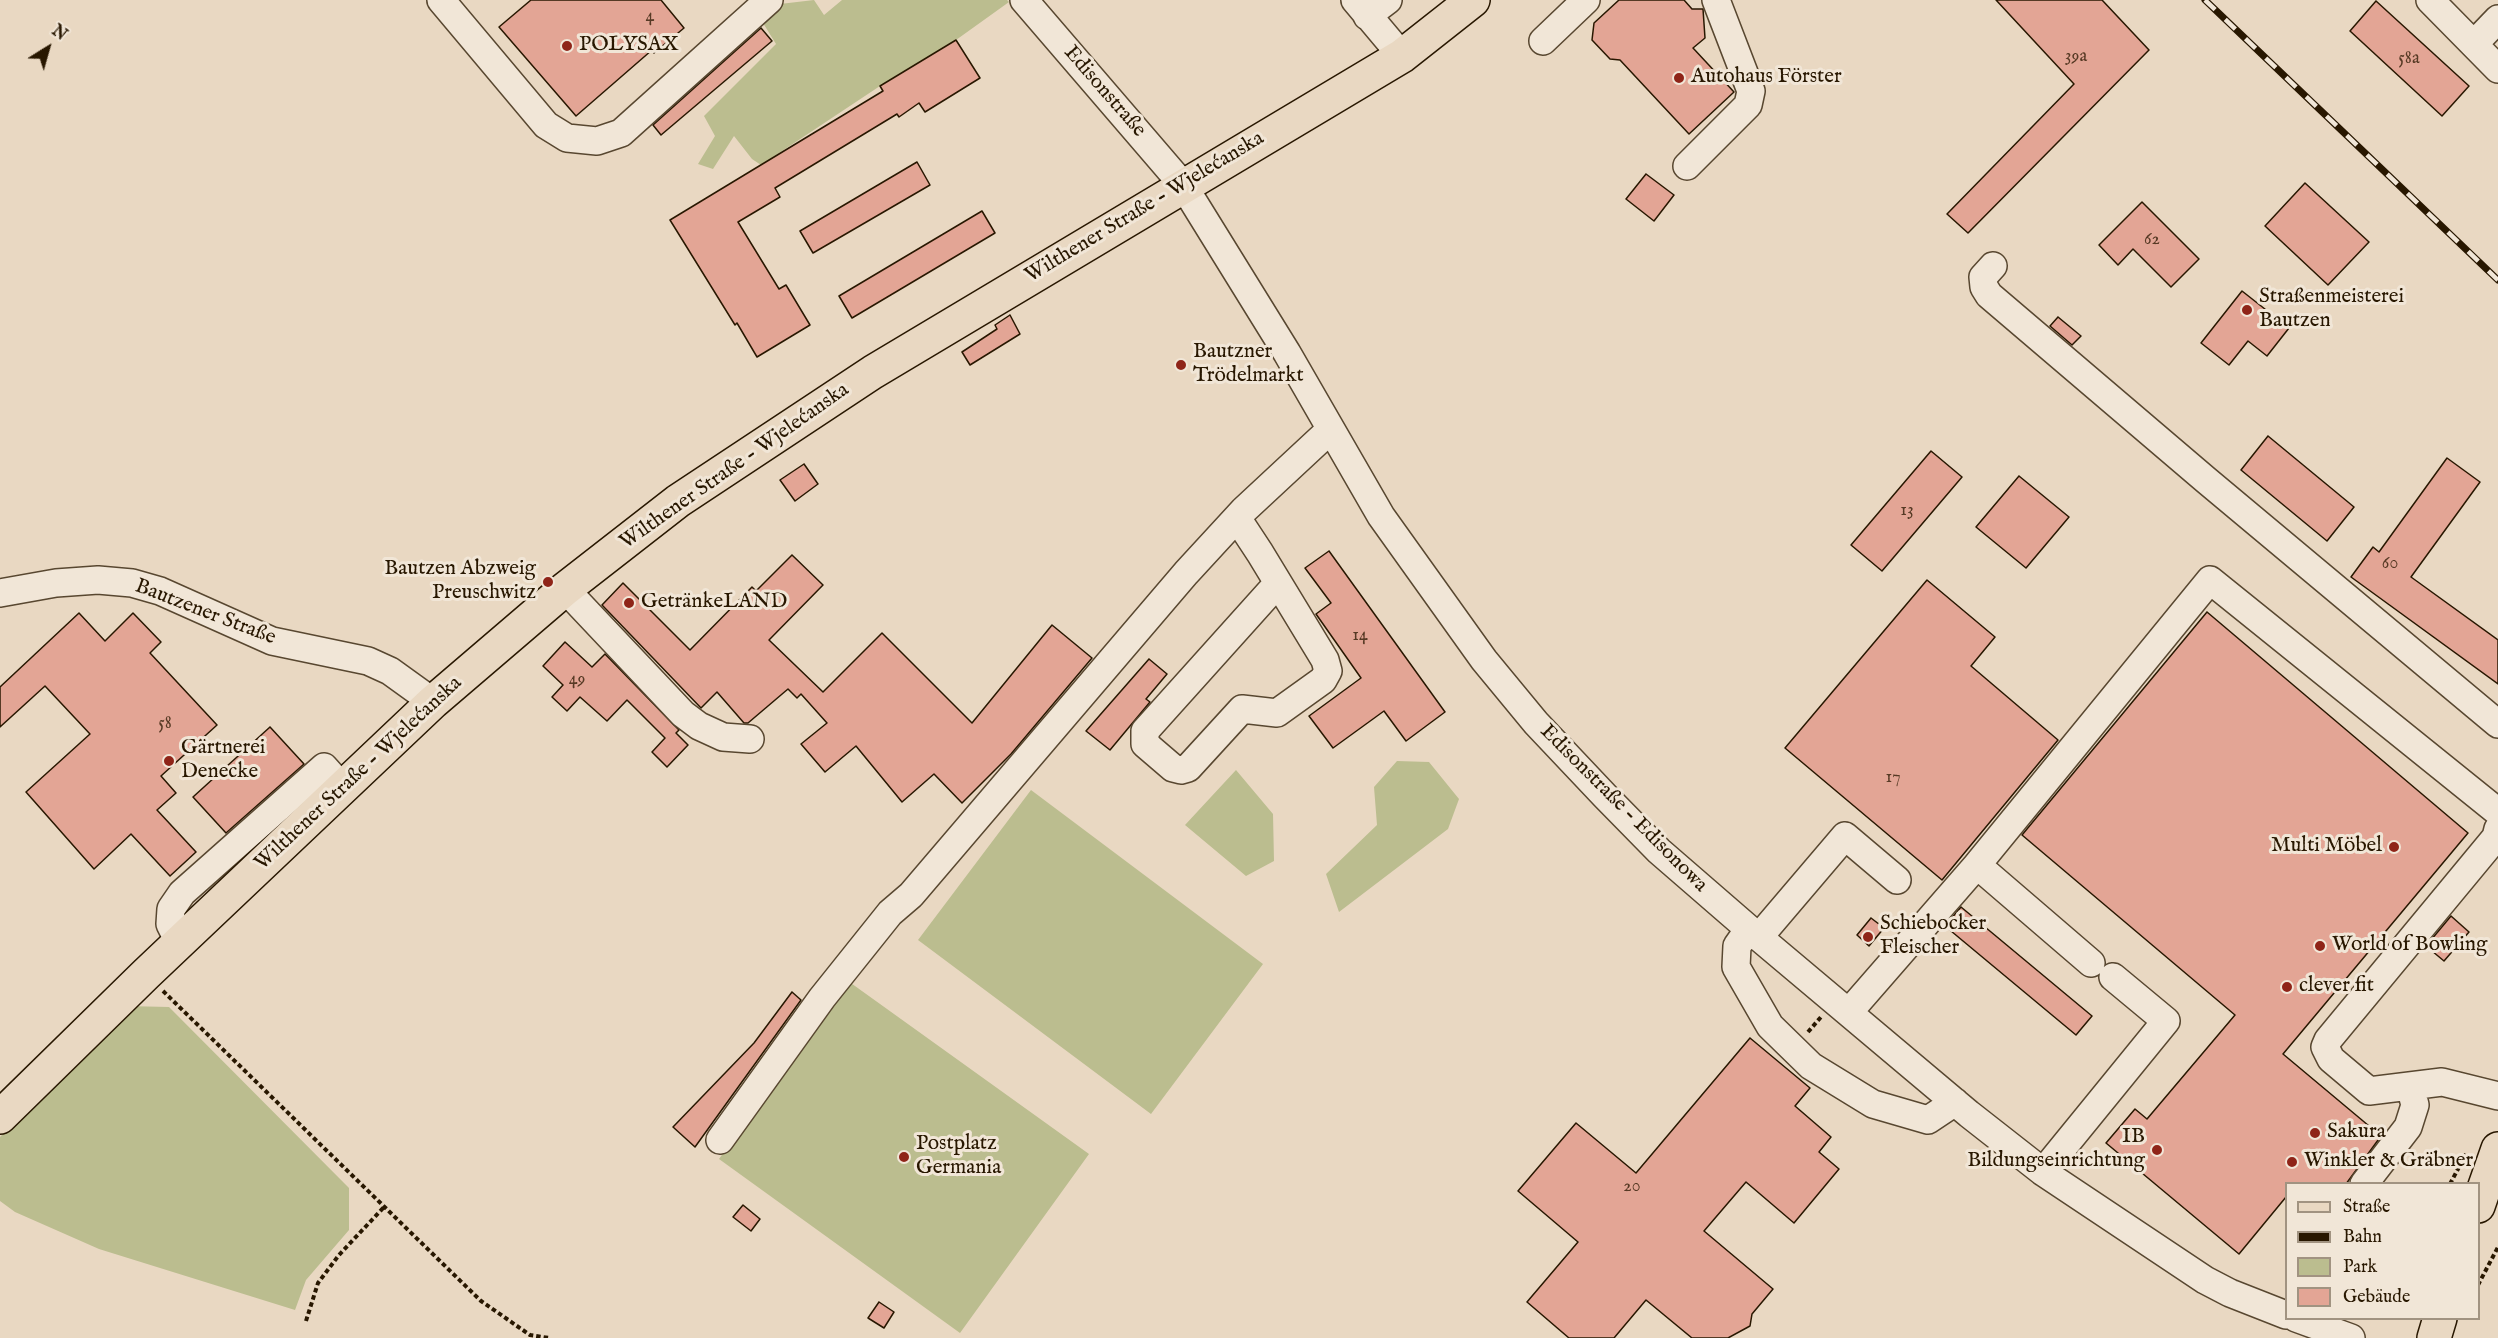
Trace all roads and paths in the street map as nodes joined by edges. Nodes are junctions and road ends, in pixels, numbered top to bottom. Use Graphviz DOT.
graph roads {
  1 [pos="441,0"];
  2 [pos="769,0"];
  3 [pos="1024,0"];
  4 [pos="1473,0"];
  5 [pos="1586,0"];
  6 [pos="1716,0"];
  7 [pos="2430,0"];
  8 [pos="1370,5"];
  9 [pos="2498,19"];
  10 [pos="1543,41"];
  11 [pos="2474,44"];
  12 [pos="1402,57"];
  13 [pos="2498,69"];
  14 [pos="1688,166"];
  15 [pos="1183,185"];
  16 [pos="1993,266"];
  17 [pos="1330,430"];
  18 [pos="1237,518"];
  19 [pos="1278,583"];
  20 [pos="565,589"];
  21 [pos="0,593"];
  22 [pos="433,702"];
  23 [pos="2498,724"];
  24 [pos="750,739"];
  25 [pos="2498,812"];
  26 [pos="2498,829"];
  27 [pos="1977,865"];
  28 [pos="1897,879"];
  29 [pos="1754,933"];
  30 [pos="146,974"];
  31 [pos="1842,1007"];
  32 [pos="1793,1048"];
  33 [pos="2410,1086"];
  34 [pos="2498,1096"];
  35 [pos="1955,1102"];
  36 [pos="0,1117"];
  37 [pos="720,1140"];
  38 [pos="2498,1149"];
  39 [pos="2043,1172"];
  40 [pos="2366,1182"];
  41 [pos="2480,1200"];
  42 [pos="384,1207"];
  43 [pos="2498,1247"];
  44 [pos="2480,1281"];
  45 [pos="2285,1315"];
  46 [pos="2302,1320"];
  47 [pos="2439,1320"];
  48 [pos="306,1321"];
  49 [pos="549,1338"];
  50 [pos="2351,1338"];
  51 [pos="2434,1338"];
  1 -- 2 [label="street"];
  3 -- 15 [label="street, Edisonstraße"];
  4 -- 12 [label="main road, Wilthener Straße - Wjelećanska"];
  5 -- 10 [label="street"];
  6 -- 14 [label="street"];
  7 -- 11 [label="street"];
  8 -- 12 [label="street"];
  9 -- 11 [label="street"];
  11 -- 13 [label="street"];
  12 -- 15 [label="main road, Wilthener Straße - Wjelećanska"];
  15 -- 17 [label="street, Edisonstraße - Edisonowa"];
  15 -- 20 [label="main road, Wilthener Straße - Wjelećanska"];
  16 -- 23 [label="street"];
  17 -- 18 [label="street"];
  17 -- 29 [label="street, Edisonstraße - Edisonowa"];
  18 -- 19 [label="street"];
  18 -- 37 [label="street"];
  19 -- 19 [label="street"];
  20 -- 22 [label="main road, Wilthener Straße - Wjelećanska"];
  20 -- 24 [label="street"];
  21 -- 22 [label="street, Bautzener Straße"];
  22 -- 30 [label="main road, Wilthener Straße - Wjelećanska"];
  25 -- 27 [label="street"];
  26 -- 33 [label="street"];
  27 -- 31 [label="street"];
  27 -- 39 [label="street"];
  28 -- 29 [label="street"];
  29 -- 31 [label="street, Edisonstraße - Edisonowa"];
  29 -- 32 [label="street"];
  30 -- 36 [label="main road, Wilthener Straße - Wjelećanska"];
  30 -- 42 [label="path"];
  31 -- 32 [label="path"];
  31 -- 35 [label="street, Edisonstraße - Edisonowa"];
  32 -- 35 [label="street"];
  33 -- 34 [label="street"];
  33 -- 40 [label="street"];
  35 -- 39 [label="street, Edisonstraße - Edisonowa"];
  38 -- 41 [label="main road"];
  39 -- 45 [label="street, Edisonstraße - Edisonowa"];
  42 -- 48 [label="path"];
  42 -- 49 [label="path"];
  43 -- 44 [label="path"];
  46 -- 50 [label="street"];
  47 -- 51 [label="main road"];
}
